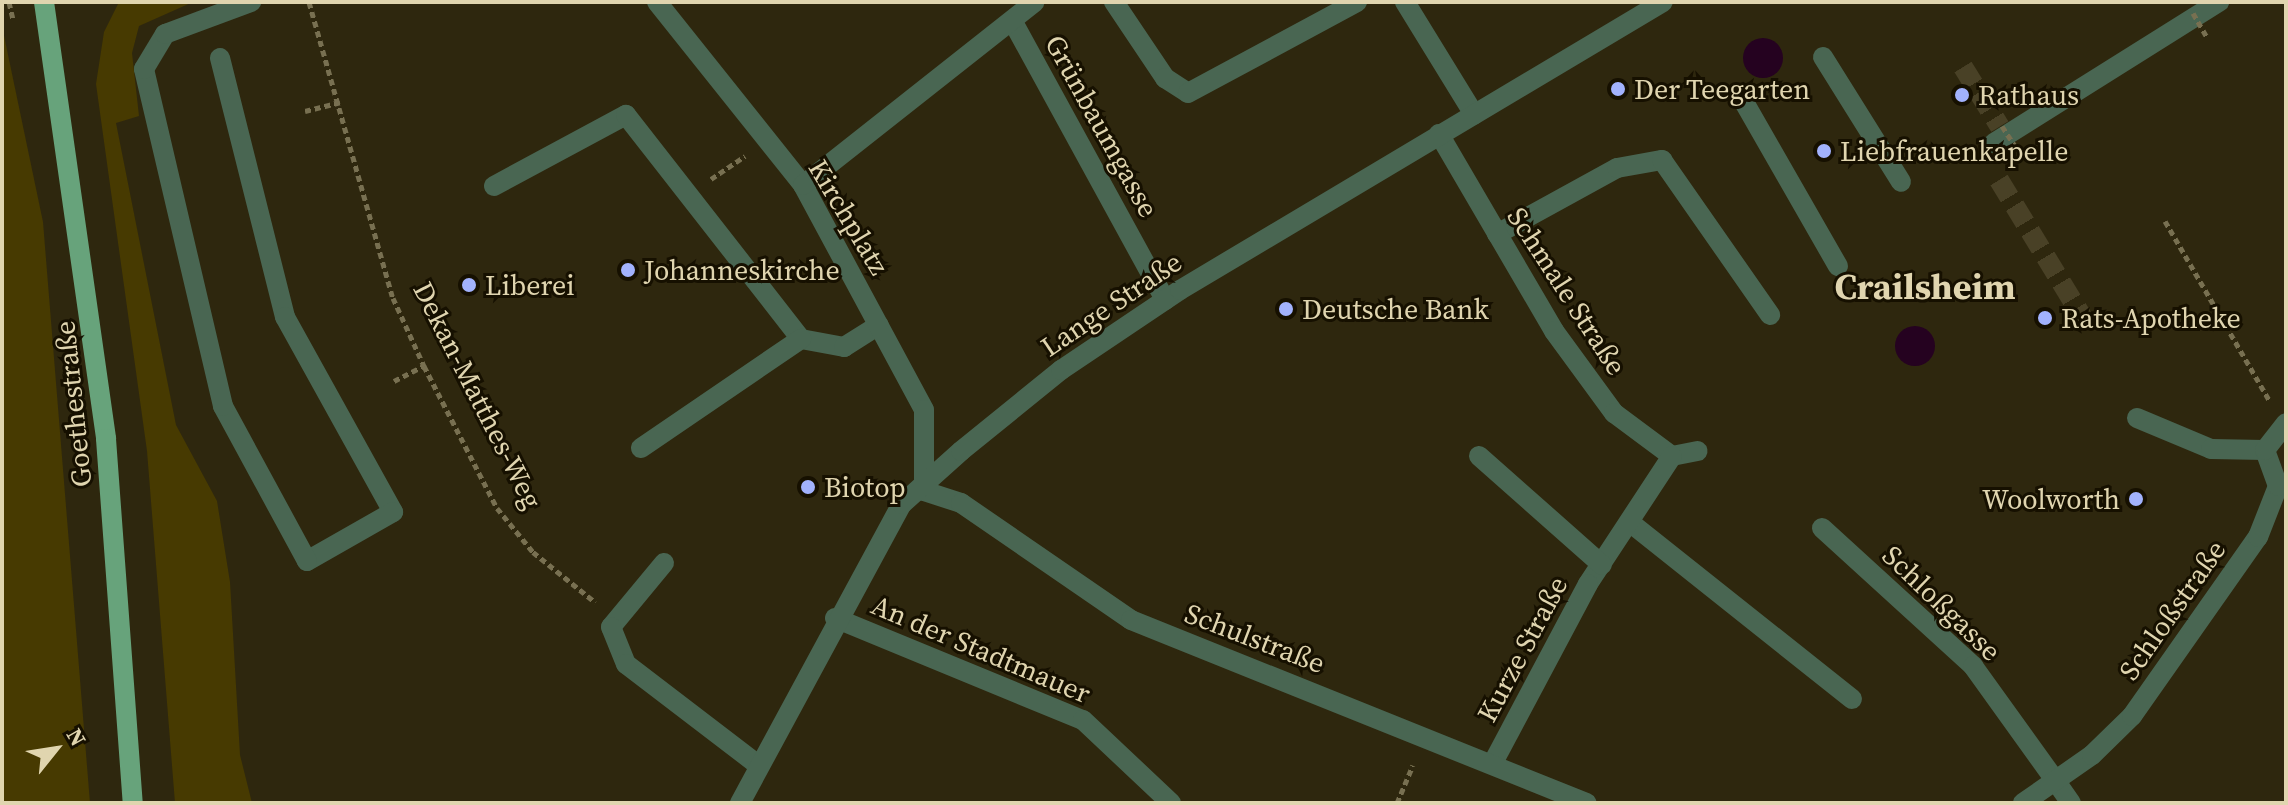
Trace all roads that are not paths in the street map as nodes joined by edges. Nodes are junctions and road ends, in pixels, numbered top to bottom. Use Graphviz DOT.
graph roads {
  1 [pos="44,2"];
  2 [pos="251,2"];
  3 [pos="657,2"];
  4 [pos="1035,2"];
  5 [pos="1114,2"];
  6 [pos="1357,2"];
  7 [pos="1405,2"];
  8 [pos="1663,2"];
  9 [pos="2219,2"];
  10 [pos="1013,22"];
  11 [pos="1823,57"];
  12 [pos="220,58"];
  13 [pos="1744,102"];
  14 [pos="1474,114"];
  15 [pos="1439,134"];
  16 [pos="2003,136"];
  17 [pos="1901,182"];
  18 [pos="803,185"];
  19 [pos="494,186"];
  20 [pos="1497,234"];
  21 [pos="1838,266"];
  22 [pos="1165,300"];
  23 [pos="1770,315"];
  24 [pos="879,325"];
  25 [pos="801,339"];
  26 [pos="2137,418"];
  27 [pos="2285,424"];
  28 [pos="641,448"];
  29 [pos="2265,450"];
  30 [pos="1698,451"];
  31 [pos="1479,456"];
  32 [pos="1672,456"];
  33 [pos="924,491"];
  34 [pos="1632,524"];
  35 [pos="1822,528"];
  36 [pos="664,563"];
  37 [pos="1602,565"];
  38 [pos="835,618"];
  39 [pos="1852,699"];
  40 [pos="1494,761"];
  41 [pos="757,764"];
  42 [pos="2057,783"];
  43 [pos="133,803"];
  44 [pos="740,803"];
  45 [pos="1171,803"];
  46 [pos="1587,803"];
  47 [pos="2023,803"];
  48 [pos="2071,803"];
  1 -- 43 [label="main road, Goethestraße"];
  2 -- 12 [label="street"];
  3 -- 18 [label="street, Kirchplatz"];
  4 -- 10 [label="street"];
  5 -- 6 [label="street"];
  7 -- 14 [label="street"];
  8 -- 14 [label="street, Lange Straße"];
  9 -- 16 [label="street"];
  10 -- 18 [label="street"];
  10 -- 22 [label="street, Grünbaumgasse"];
  11 -- 17 [label="street"];
  13 -- 21 [label="street"];
  14 -- 15 [label="street, Lange Straße"];
  15 -- 20 [label="street, Schmale Straße"];
  15 -- 22 [label="street, Lange Straße"];
  18 -- 24 [label="street, Kirchplatz"];
  19 -- 25 [label="street"];
  20 -- 23 [label="street"];
  20 -- 32 [label="street, Schmale Straße"];
  22 -- 33 [label="street, Lange Straße"];
  24 -- 25 [label="street"];
  24 -- 33 [label="street, Kirchplatz"];
  25 -- 28 [label="street"];
  26 -- 29 [label="street"];
  27 -- 29 [label="street"];
  29 -- 42 [label="street, Schloßstraße"];
  30 -- 32 [label="street"];
  31 -- 37 [label="street, Kurze Straße"];
  32 -- 34 [label="street, Kurze Straße"];
  33 -- 38 [label="street, Lange Straße"];
  33 -- 40 [label="street, Schulstraße"];
  34 -- 37 [label="street, Kurze Straße"];
  34 -- 39 [label="street"];
  35 -- 42 [label="street, Schloßgasse"];
  36 -- 41 [label="street"];
  37 -- 40 [label="street, Kurze Straße"];
  38 -- 41 [label="street, Lange Straße"];
  38 -- 45 [label="street, An der Stadtmauer"];
  40 -- 46 [label="street, Schulstraße"];
  41 -- 44 [label="street, Lange Straße"];
  42 -- 47 [label="street, Schloßstraße"];
  42 -- 48 [label="street, Schloßgasse"];
}
